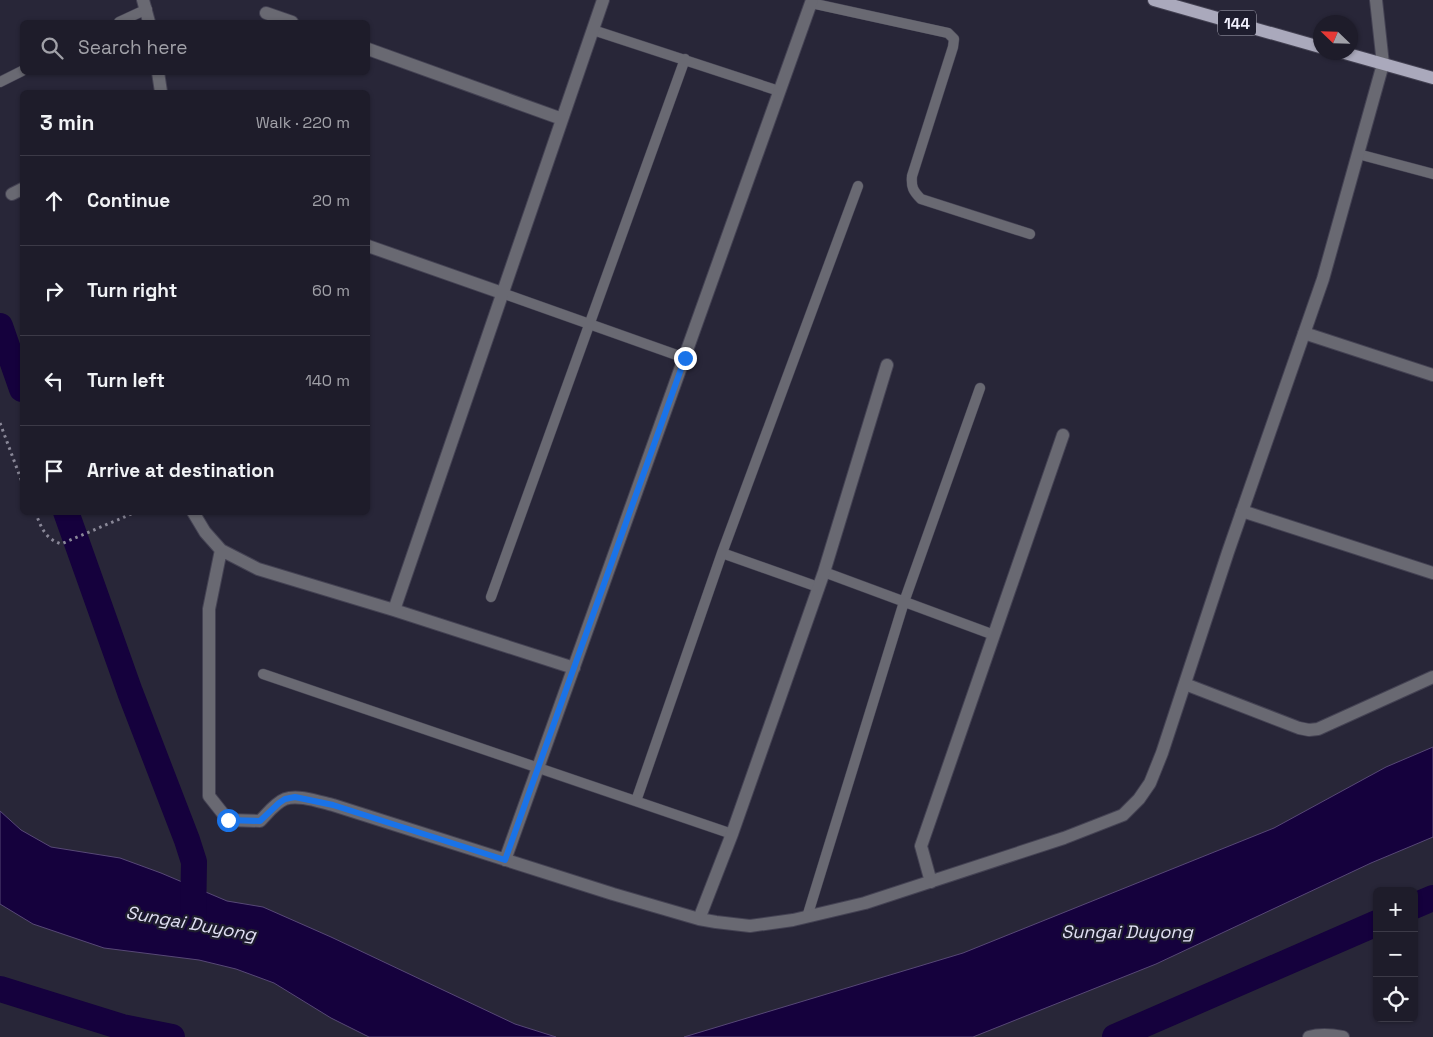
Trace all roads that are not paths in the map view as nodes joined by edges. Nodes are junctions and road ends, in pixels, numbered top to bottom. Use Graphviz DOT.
graph roads {
  1 [pos="603,0"];
  2 [pos="1154,0"];
  3 [pos="1376,0"];
  4 [pos="808,1"];
  5 [pos="145,4"];
  6 [pos="266,13"];
  7 [pos="122,20"];
  8 [pos="149,20"];
  9 [pos="286,20"];
  10 [pos="592,30"];
  11 [pos="1313,45"];
  12 [pos="370,50"];
  13 [pos="1358,57"];
  14 [pos="684,59"];
  15 [pos="1383,64"];
  16 [pos="20,72"];
  17 [pos="158,75"];
  18 [pos="1433,78"];
  19 [pos="0,82"];
  20 [pos="161,90"];
  21 [pos="779,91"];
  22 [pos="562,119"];
  23 [pos="1358,154"];
  24 [pos="1433,174"];
  25 [pos="858,186"];
  26 [pos="1030,234"];
  27 [pos="370,247"];
  28 [pos="502,293"];
  29 [pos="589,324"];
  30 [pos="1304,333"];
  31 [pos="685,358"];
  32 [pos="887,365"];
  33 [pos="1433,375"];
  34 [pos="980,388"];
  35 [pos="1063,435"];
  36 [pos="1242,511"];
  37 [pos="195,515"];
  38 [pos="221,550"];
  39 [pos="722,553"];
  40 [pos="824,572"];
  41 [pos="1433,573"];
  42 [pos="818,587"];
  43 [pos="491,597"];
  44 [pos="904,602"];
  45 [pos="394,610"];
  46 [pos="994,635"];
  47 [pos="574,668"];
  48 [pos="264,674"];
  49 [pos="1433,677"];
  50 [pos="1185,684"];
  51 [pos="539,768"];
  52 [pos="636,801"];
  53 [pos="732,834"];
  54 [pos="505,860"];
  55 [pos="931,882"];
  56 [pos="807,917"];
  57 [pos="699,919"];
  58 [pos="1309,1037"];
  59 [pos="1343,1037"];
  1 -- 10 [label="street"];
  2 -- 11 [label="main road, 144"];
  3 -- 15 [label="street"];
  4 -- 21 [label="street"];
  4 -- 26 [label="lane"];
  5 -- 7 [label="lane"];
  5 -- 8 [label="street"];
  6 -- 9 [label="street"];
  10 -- 14 [label="lane"];
  10 -- 22 [label="street"];
  12 -- 22 [label="street"];
  13 -- 15 [label="main road"];
  14 -- 21 [label="lane"];
  14 -- 29 [label="lane"];
  15 -- 18 [label="main road"];
  15 -- 23 [label="street"];
  16 -- 19 [label="lane"];
  17 -- 20 [label="street"];
  21 -- 31 [label="street"];
  22 -- 28 [label="street"];
  23 -- 24 [label="lane"];
  23 -- 30 [label="street"];
  25 -- 39 [label="lane"];
  27 -- 28 [label="street"];
  28 -- 29 [label="lane"];
  28 -- 45 [label="street"];
  29 -- 31 [label="lane"];
  29 -- 43 [label="lane"];
  30 -- 33 [label="street"];
  30 -- 36 [label="street"];
  31 -- 47 [label="street"];
  32 -- 40 [label="street"];
  34 -- 44 [label="lane"];
  35 -- 46 [label="street"];
  36 -- 41 [label="street"];
  36 -- 50 [label="street"];
  37 -- 38 [label="street"];
  38 -- 45 [label="street"];
  38 -- 54 [label="street"];
  39 -- 42 [label="lane"];
  39 -- 52 [label="lane"];
  40 -- 42 [label="street"];
  40 -- 44 [label="lane"];
  42 -- 53 [label="street"];
  44 -- 46 [label="lane"];
  44 -- 56 [label="lane"];
  45 -- 47 [label="street"];
  46 -- 55 [label="street"];
  47 -- 51 [label="street"];
  48 -- 51 [label="lane"];
  49 -- 50 [label="street"];
  50 -- 55 [label="street"];
  51 -- 52 [label="lane"];
  51 -- 54 [label="street"];
  52 -- 53 [label="lane"];
  53 -- 57 [label="street"];
  54 -- 57 [label="street"];
  55 -- 56 [label="street"];
  56 -- 57 [label="street"];
  58 -- 59 [label="street"];
}
